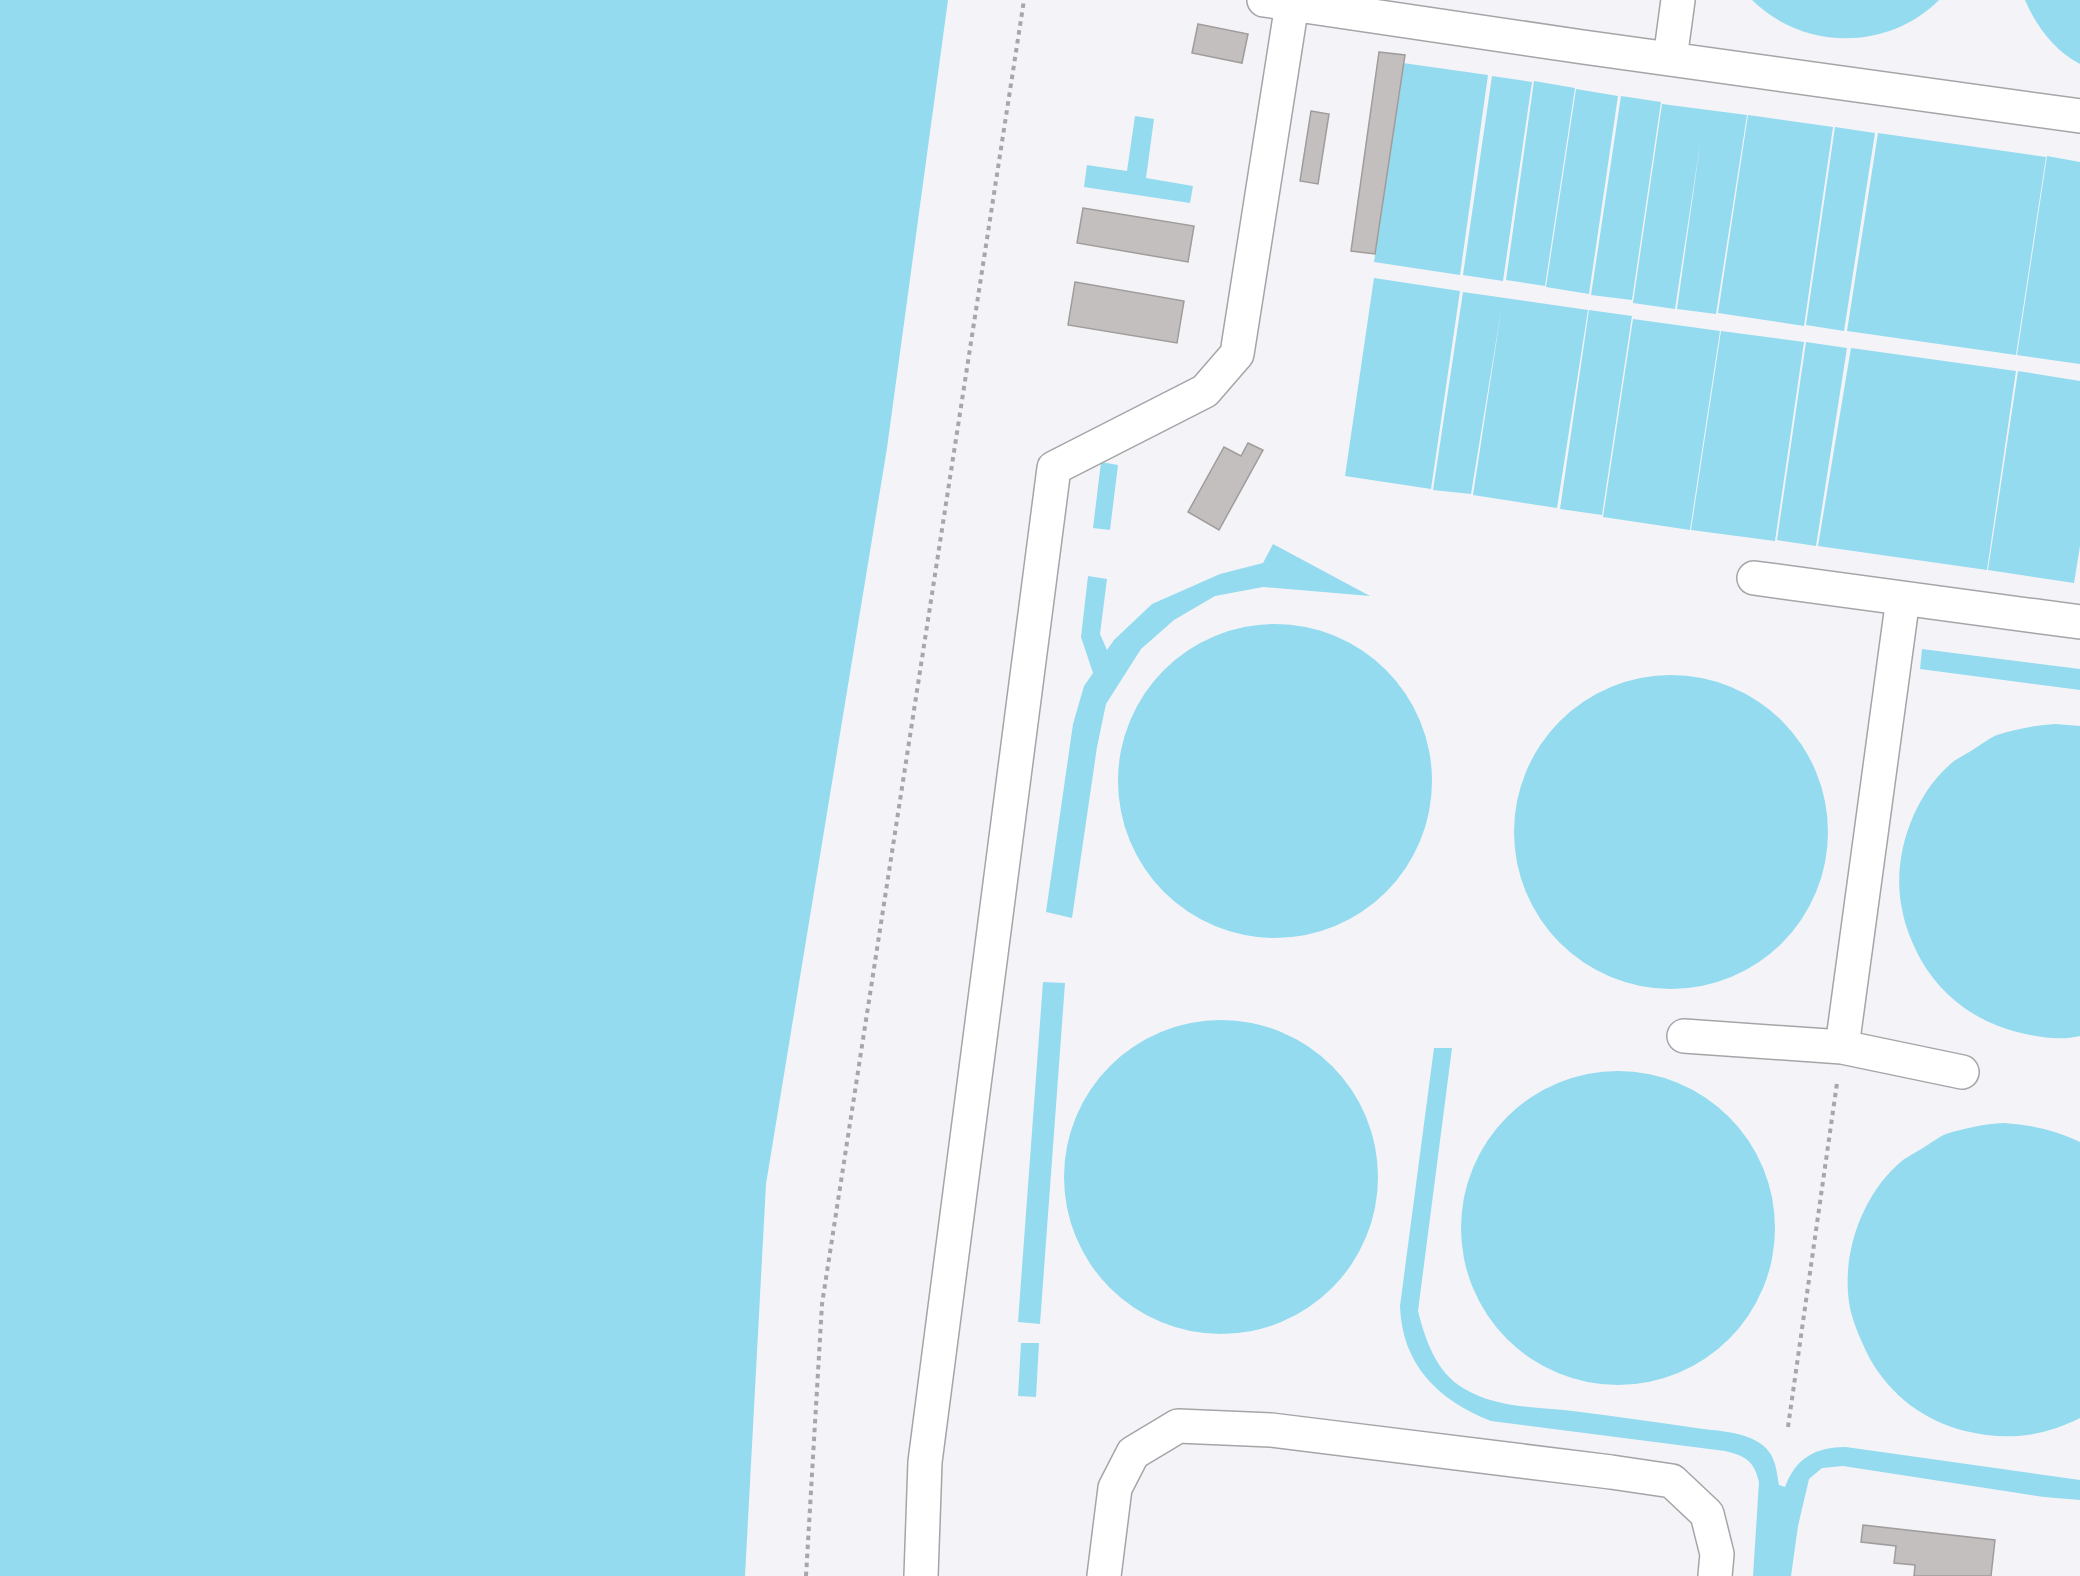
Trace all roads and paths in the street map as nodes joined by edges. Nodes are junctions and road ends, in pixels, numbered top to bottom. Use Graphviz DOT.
graph roads {
  1 [pos="1024,0"];
  2 [pos="1678,0"];
  3 [pos="1278,2"];
  4 [pos="1670,59"];
  5 [pos="2080,116"];
  6 [pos="1754,578"];
  7 [pos="1903,598"];
  8 [pos="2080,622"];
  9 [pos="1683,1036"];
  10 [pos="1842,1047"];
  11 [pos="1962,1072"];
  12 [pos="1788,1427"];
  13 [pos="806,1576"];
  14 [pos="921,1576"];
  15 [pos="1104,1576"];
  16 [pos="1715,1576"];
  1 -- 13 [label="path"];
  2 -- 4 [label="lane"];
  3 -- 4 [label="lane"];
  3 -- 14 [label="lane"];
  4 -- 5 [label="lane"];
  6 -- 7 [label="lane"];
  7 -- 8 [label="lane"];
  7 -- 10 [label="lane"];
  9 -- 10 [label="lane"];
  10 -- 11 [label="lane"];
  10 -- 12 [label="path"];
  15 -- 16 [label="lane"];
}
